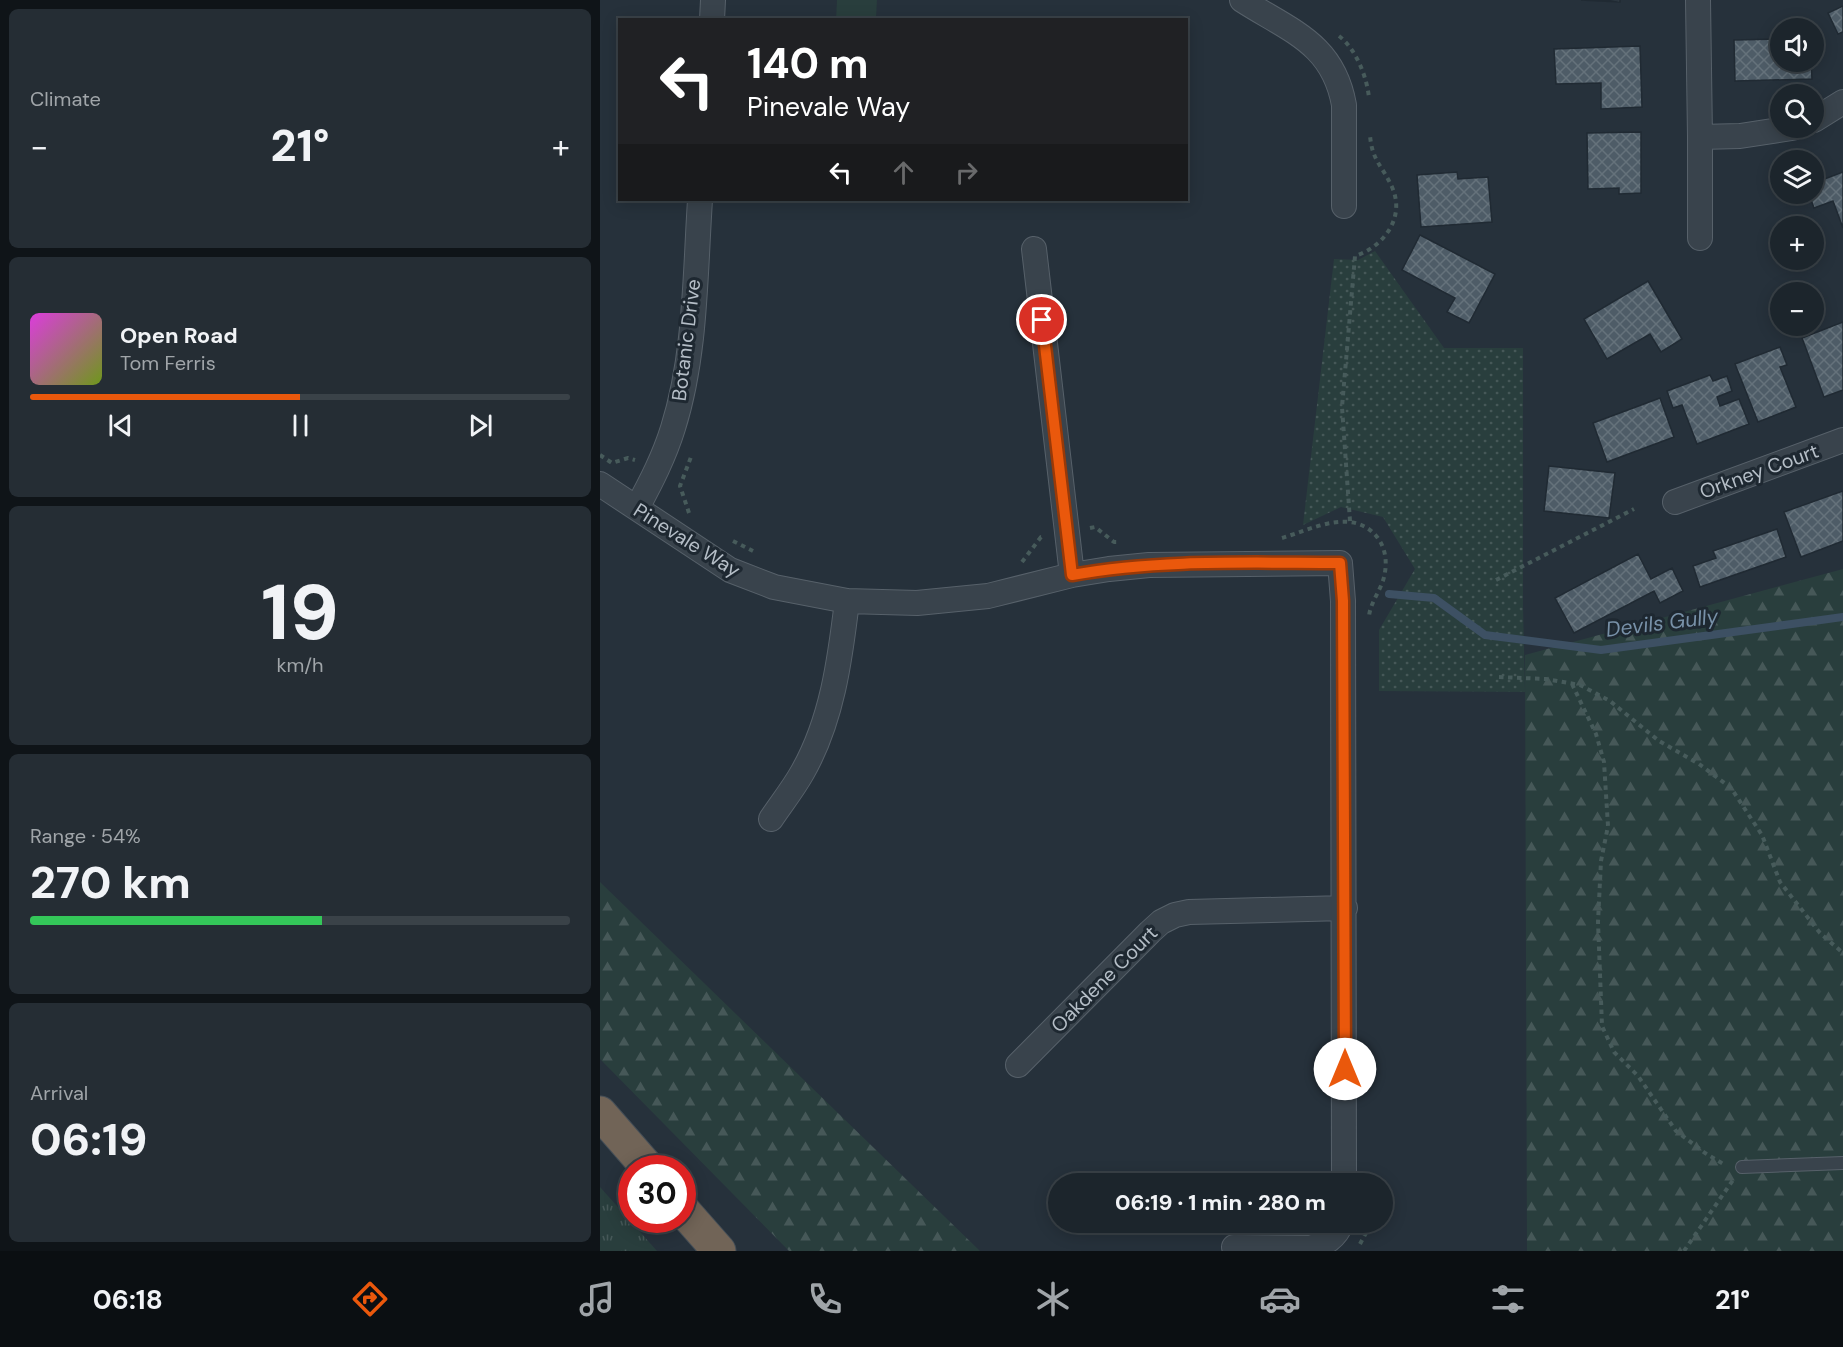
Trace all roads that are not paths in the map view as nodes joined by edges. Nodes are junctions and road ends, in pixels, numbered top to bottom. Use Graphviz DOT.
graph roads {
  1 [pos="713,0"];
  2 [pos="1242,0"];
  3 [pos="1698,0"];
  4 [pos="712,18"];
  5 [pos="1843,102"];
  6 [pos="1824,114"];
  7 [pos="1770,131"];
  8 [pos="1700,137"];
  9 [pos="700,201"];
  10 [pos="1344,206"];
  11 [pos="1700,238"];
  12 [pos="1034,249"];
  13 [pos="1843,440"];
  14 [pos="600,484"];
  15 [pos="1675,502"];
  16 [pos="637,508"];
  17 [pos="1072,575"];
  18 [pos="847,601"];
  19 [pos="771,819"];
  20 [pos="1345,909"];
  21 [pos="1018,1065"];
  22 [pos="600,1113"];
  23 [pos="637,1155"];
  24 [pos="1843,1163"];
  25 [pos="1740,1170"];
  26 [pos="1344,1173"];
  27 [pos="696,1225"];
  28 [pos="1334,1233"];
  29 [pos="1234,1247"];
  30 [pos="719,1251"];
  1 -- 4 [label="street"];
  2 -- 10 [label="street"];
  3 -- 8 [label="street"];
  5 -- 6 [label="street"];
  7 -- 8 [label="street"];
  8 -- 11 [label="street"];
  9 -- 16 [label="street, Botanic Drive"];
  12 -- 17 [label="street"];
  13 -- 15 [label="street, Orkney Court"];
  14 -- 16 [label="street, Pinevale Way"];
  16 -- 18 [label="street, Pinevale Way"];
  17 -- 18 [label="street, Pinevale Way"];
  17 -- 20 [label="street, Pinevale Way"];
  18 -- 19 [label="street"];
  20 -- 21 [label="street, Oakdene Court"];
  20 -- 26 [label="street, Pinevale Way"];
  22 -- 23 [label="highway"];
  24 -- 25 [label="lane"];
  27 -- 30 [label="highway"];
  28 -- 29 [label="street"];
}
